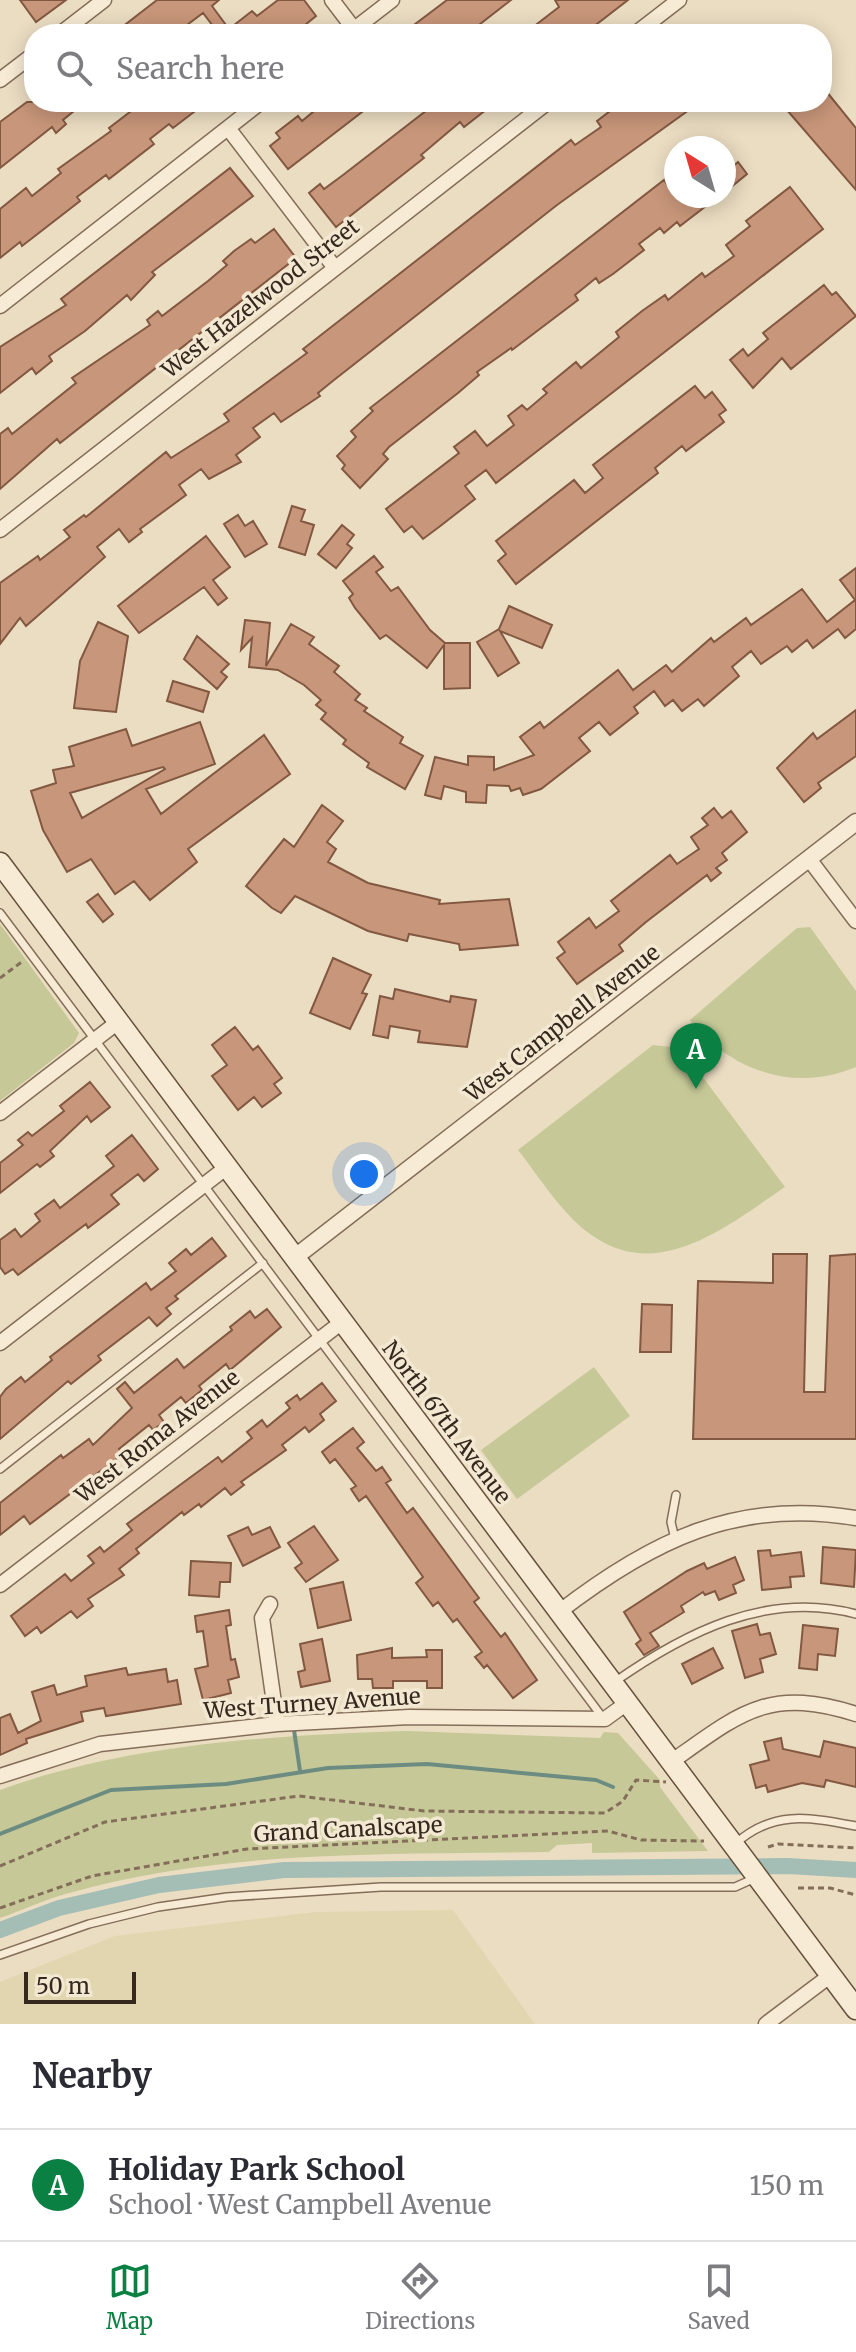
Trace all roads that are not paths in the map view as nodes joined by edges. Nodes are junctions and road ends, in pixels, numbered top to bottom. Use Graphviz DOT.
graph roads {
  1 [pos="104,0"];
  2 [pos="332,0"];
  3 [pos="392,0"];
  4 [pos="679,0"];
  5 [pos="73,24"];
  6 [pos="347,24"];
  7 [pos="360,24"];
  8 [pos="648,24"];
  9 [pos="24,62"];
  10 [pos="0,80"];
  11 [pos="248,112"];
  12 [pos="535,112"];
  13 [pos="228,128"];
  14 [pos="335,268"];
  15 [pos="0,306"];
  16 [pos="0,530"];
  17 [pos="856,822"];
  18 [pos="809,859"];
  19 [pos="0,863"];
  20 [pos="0,913"];
  21 [pos="856,921"];
  22 [pos="118,1022"];
  23 [pos="95,1039"];
  24 [pos="0,1113"];
  25 [pos="227,1167"];
  26 [pos="204,1184"];
  27 [pos="294,1258"];
  28 [pos="263,1263"];
  29 [pos="342,1322"];
  30 [pos="318,1340"];
  31 [pos="0,1343"];
  32 [pos="0,1469"];
  33 [pos="676,1495"];
  34 [pos="856,1518"];
  35 [pos="675,1539"];
  36 [pos="0,1585"];
  37 [pos="270,1604"];
  38 [pos="559,1612"];
  39 [pos="856,1614"];
  40 [pos="613,1684"];
  41 [pos="627,1703"];
  42 [pos="856,1714"];
  43 [pos="605,1719"];
  44 [pos="277,1724"];
  45 [pos="676,1768"];
  46 [pos="0,1776"];
  47 [pos="856,1826"];
  48 [pos="733,1845"];
  49 [pos="758,1878"];
  50 [pos="0,1955"];
  51 [pos="831,1975"];
  52 [pos="856,2009"];
  53 [pos="766,2024"];
  1 -- 5 [label="street"];
  2 -- 6 [label="street"];
  3 -- 7 [label="street"];
  4 -- 8 [label="street"];
  9 -- 10 [label="street"];
  11 -- 13 [label="street"];
  12 -- 14 [label="street, West Hazelwood Street"];
  13 -- 14 [label="street"];
  13 -- 15 [label="street"];
  14 -- 16 [label="street, West Hazelwood Street"];
  17 -- 18 [label="street, West Campbell Avenue"];
  18 -- 21 [label="street"];
  18 -- 27 [label="street, West Campbell Avenue"];
  19 -- 22 [label="main road, North 67th Avenue"];
  20 -- 23 [label="lane"];
  22 -- 23 [label="street"];
  22 -- 25 [label="main road, North 67th Avenue"];
  23 -- 24 [label="street"];
  23 -- 26 [label="lane"];
  25 -- 26 [label="street"];
  25 -- 27 [label="main road, North 67th Avenue"];
  26 -- 28 [label="lane"];
  26 -- 31 [label="street"];
  27 -- 29 [label="main road, North 67th Avenue"];
  28 -- 30 [label="lane"];
  28 -- 32 [label="lane"];
  29 -- 30 [label="street, West Roma Avenue"];
  29 -- 38 [label="main road, North 67th Avenue"];
  30 -- 36 [label="street, West Roma Avenue"];
  30 -- 43 [label="lane"];
  33 -- 35 [label="lane"];
  34 -- 35 [label="street"];
  35 -- 38 [label="street"];
  37 -- 44 [label="street"];
  38 -- 40 [label="main road, North 67th Avenue"];
  39 -- 40 [label="lane"];
  40 -- 41 [label="main road, North 67th Avenue"];
  41 -- 43 [label="street"];
  41 -- 45 [label="main road, North 67th Avenue"];
  42 -- 45 [label="street"];
  43 -- 44 [label="street, West Turney Avenue"];
  44 -- 46 [label="street, West Turney Avenue"];
  45 -- 48 [label="main road, North 67th Avenue"];
  47 -- 48 [label="lane"];
  48 -- 49 [label="main road, North 67th Avenue"];
  49 -- 50 [label="lane"];
  49 -- 51 [label="main road, North 67th Avenue"];
  51 -- 52 [label="main road, North 67th Avenue"];
  51 -- 53 [label="street"];
}
